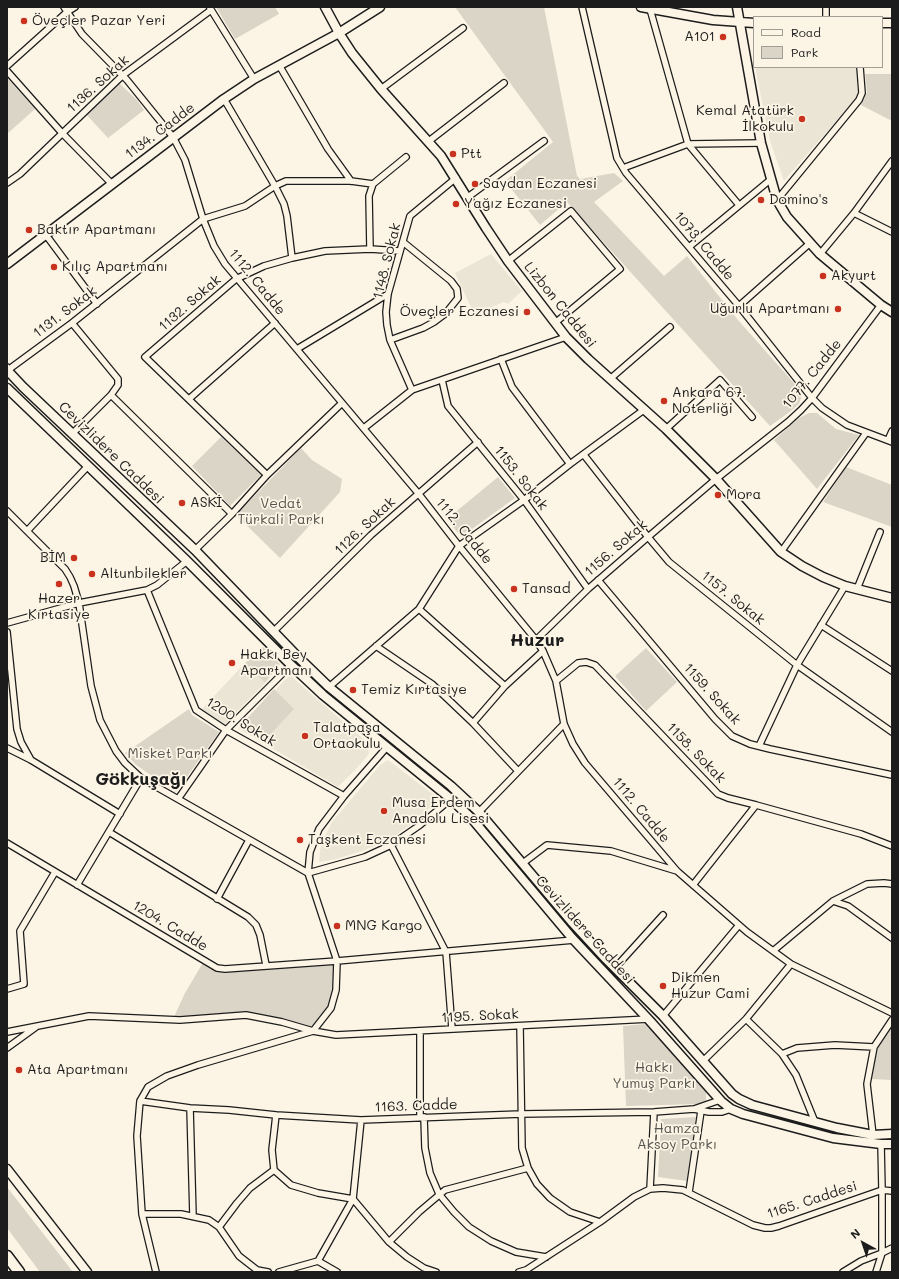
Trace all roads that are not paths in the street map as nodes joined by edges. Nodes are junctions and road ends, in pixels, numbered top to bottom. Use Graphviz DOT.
graph roads {
  1 [pos="75,7"];
  2 [pos="325,7"];
  3 [pos="380,7"];
  4 [pos="582,7"];
  5 [pos="641,7"];
  6 [pos="737,7"];
  7 [pos="210,8"];
  8 [pos="650,8"];
  9 [pos="659,9"];
  10 [pos="65,10"];
  11 [pos="740,23"];
  12 [pos="753,23"];
  13 [pos="464,28"];
  14 [pos="339,33"];
  15 [pos="279,65"];
  16 [pos="7,66"];
  17 [pos="860,68"];
  18 [pos="7,71"];
  19 [pos="123,75"];
  20 [pos="254,79"];
  21 [pos="504,83"];
  22 [pos="381,89"];
  23 [pos="224,98"];
  24 [pos="62,133"];
  25 [pos="173,138"];
  26 [pos="429,141"];
  27 [pos="544,142"];
  28 [pos="761,143"];
  29 [pos="688,144"];
  30 [pos="406,157"];
  31 [pos="892,161"];
  32 [pos="623,168"];
  33 [pos="890,168"];
  34 [pos="456,178"];
  35 [pos="770,180"];
  36 [pos="351,182"];
  37 [pos="7,183"];
  38 [pos="112,184"];
  39 [pos="373,184"];
  40 [pos="275,186"];
  41 [pos="468,197"];
  42 [pos="776,200"];
  43 [pos="739,205"];
  44 [pos="854,213"];
  45 [pos="203,219"];
  46 [pos="892,232"];
  47 [pos="46,235"];
  48 [pos="403,242"];
  49 [pos="809,244"];
  50 [pos="689,247"];
  51 [pos="370,250"];
  52 [pos="400,251"];
  53 [pos="820,254"];
  54 [pos="292,258"];
  55 [pos="508,261"];
  56 [pos="7,264"];
  57 [pos="236,279"];
  58 [pos="388,294"];
  59 [pos="97,304"];
  60 [pos="881,305"];
  61 [pos="739,306"];
  62 [pos="892,312"];
  63 [pos="72,323"];
  64 [pos="275,323"];
  65 [pos="555,323"];
  66 [pos="670,327"];
  67 [pos="566,337"];
  68 [pos="390,340"];
  69 [pos="297,349"];
  70 [pos="501,359"];
  71 [pos="7,369"];
  72 [pos="610,379"];
  73 [pos="442,380"];
  74 [pos="7,388"];
  75 [pos="412,390"];
  76 [pos="111,395"];
  77 [pos="812,398"];
  78 [pos="189,399"];
  79 [pos="342,403"];
  80 [pos="645,410"];
  81 [pos="752,417"];
  82 [pos="364,428"];
  83 [pos="666,428"];
  84 [pos="892,431"];
  85 [pos="866,433"];
  86 [pos="72,434"];
  87 [pos="890,441"];
  88 [pos="478,442"];
  89 [pos="584,455"];
  90 [pos="570,464"];
  91 [pos="88,466"];
  92 [pos="267,475"];
  93 [pos="716,478"];
  94 [pos="418,493"];
  95 [pos="524,500"];
  96 [pos="7,511"];
  97 [pos="232,514"];
  98 [pos="27,530"];
  99 [pos="880,532"];
  100 [pos="648,537"];
  101 [pos="459,546"];
  102 [pos="194,550"];
  103 [pos="781,552"];
  104 [pos="187,561"];
  105 [pos="598,580"];
  106 [pos="845,586"];
  107 [pos="588,589"];
  108 [pos="857,589"];
  109 [pos="147,590"];
  110 [pos="892,598"];
  111 [pos="79,603"];
  112 [pos="419,609"];
  113 [pos="7,623"];
  114 [pos="821,625"];
  115 [pos="7,632"];
  116 [pos="273,632"];
  117 [pos="536,640"];
  118 [pos="376,646"];
  119 [pos="544,651"];
  120 [pos="299,658"];
  121 [pos="291,665"];
  122 [pos="797,665"];
  123 [pos="892,671"];
  124 [pos="556,681"];
  125 [pos="505,686"];
  126 [pos="328,687"];
  127 [pos="473,723"];
  128 [pos="564,724"];
  129 [pos="226,730"];
  130 [pos="892,732"];
  131 [pos="759,746"];
  132 [pos="387,747"];
  133 [pos="7,748"];
  134 [pos="31,760"];
  135 [pos="518,771"];
  136 [pos="892,775"];
  137 [pos="142,778"];
  138 [pos="344,796"];
  139 [pos="451,798"];
  140 [pos="178,799"];
  141 [pos="756,805"];
  142 [pos="479,812"];
  143 [pos="120,814"];
  144 [pos="109,832"];
  145 [pos="250,840"];
  146 [pos="7,842"];
  147 [pos="391,845"];
  148 [pos="892,846"];
  149 [pos="523,863"];
  150 [pos="677,871"];
  151 [pos="55,872"];
  152 [pos="308,873"];
  153 [pos="892,884"];
  154 [pos="77,885"];
  155 [pos="693,885"];
  156 [pos="217,899"];
  157 [pos="832,901"];
  158 [pos="663,915"];
  159 [pos="739,926"];
  160 [pos="892,938"];
  161 [pos="587,939"];
  162 [pos="574,940"];
  163 [pos="773,951"];
  164 [pos="446,952"];
  165 [pos="337,961"];
  166 [pos="792,964"];
  167 [pos="266,965"];
  168 [pos="615,968"];
  169 [pos="7,989"];
  170 [pos="892,1013"];
  171 [pos="662,1016"];
  172 [pos="649,1019"];
  173 [pos="746,1019"];
  174 [pos="892,1020"];
  175 [pos="38,1026"];
  176 [pos="520,1026"];
  177 [pos="452,1029"];
  178 [pos="313,1031"];
  179 [pos="420,1031"];
  180 [pos="7,1032"];
  181 [pos="874,1047"];
  182 [pos="7,1048"];
  183 [pos="782,1054"];
  184 [pos="703,1061"];
  185 [pos="732,1094"];
  186 [pos="720,1100"];
  187 [pos="140,1101"];
  188 [pos="743,1101"];
  189 [pos="190,1108"];
  190 [pos="694,1109"];
  191 [pos="730,1109"];
  192 [pos="701,1111"];
  193 [pos="654,1112"];
  194 [pos="521,1114"];
  195 [pos="276,1115"];
  196 [pos="422,1117"];
  197 [pos="361,1120"];
  198 [pos="815,1122"];
  199 [pos="892,1134"];
  200 [pos="873,1135"];
  201 [pos="881,1144"];
  202 [pos="892,1144"];
  203 [pos="528,1168"];
  204 [pos="7,1170"];
  205 [pos="274,1170"];
  206 [pos="650,1189"];
  207 [pos="882,1190"];
  208 [pos="892,1191"];
  209 [pos="688,1192"];
  210 [pos="439,1194"];
  211 [pos="353,1199"];
  212 [pos="142,1214"];
  213 [pos="193,1216"];
  214 [pos="600,1222"];
  215 [pos="219,1227"];
  216 [pos="390,1242"];
  217 [pos="892,1248"];
  218 [pos="882,1253"];
  219 [pos="7,1256"];
  220 [pos="546,1257"];
  221 [pos="318,1261"];
  222 [pos="19,1272"];
  223 [pos="87,1272"];
  224 [pos="156,1272"];
  225 [pos="268,1272"];
  226 [pos="279,1272"];
  227 [pos="337,1272"];
  228 [pos="436,1272"];
  229 [pos="519,1272"];
  230 [pos="843,1272"];
  231 [pos="876,1272"];
  1 -- 10 [label="street"];
  2 -- 14 [label="main road, Lizbon Caddesi"];
  3 -- 14 [label="main road, 1134. Cadde"];
  4 -- 32 [label="street, 1073. Cadde"];
  5 -- 8 [label="main road"];
  6 -- 11 [label="main road"];
  7 -- 19 [label="street, 1136. Sokak"];
  7 -- 20 [label="street"];
  8 -- 9 [label="main road"];
  8 -- 29 [label="street"];
  9 -- 11 [label="main road"];
  10 -- 16 [label="street"];
  10 -- 19 [label="street, 1112. Cadde"];
  11 -- 12 [label="main road"];
  11 -- 28 [label="main road"];
  13 -- 22 [label="street"];
  14 -- 15 [label="main road, 1134. Cadde"];
  14 -- 22 [label="main road, Lizbon Caddesi"];
  15 -- 20 [label="main road, 1134. Cadde"];
  15 -- 36 [label="street"];
  17 -- 42 [label="street"];
  18 -- 24 [label="street"];
  19 -- 24 [label="street, 1136. Sokak"];
  19 -- 25 [label="street, 1112. Cadde"];
  20 -- 23 [label="main road, 1134. Cadde"];
  21 -- 26 [label="street"];
  22 -- 26 [label="main road, Lizbon Caddesi"];
  23 -- 25 [label="main road, 1134. Cadde"];
  23 -- 40 [label="street"];
  24 -- 37 [label="street, 1136. Sokak"];
  24 -- 38 [label="street"];
  25 -- 38 [label="main road, 1134. Cadde"];
  25 -- 45 [label="street, 1112. Cadde"];
  26 -- 34 [label="main road, Lizbon Caddesi"];
  27 -- 41 [label="street"];
  28 -- 29 [label="street"];
  28 -- 35 [label="main road"];
  29 -- 32 [label="street"];
  29 -- 43 [label="street"];
  30 -- 39 [label="street"];
  31 -- 33 [label="street"];
  32 -- 50 [label="street, 1073. Cadde"];
  33 -- 44 [label="street"];
  34 -- 41 [label="main road, Lizbon Caddesi"];
  34 -- 48 [label="street, 1148. Sokak"];
  35 -- 42 [label="main road"];
  35 -- 43 [label="street"];
  36 -- 39 [label="street, 1131. Sokak"];
  36 -- 40 [label="street, 1131. Sokak"];
  38 -- 47 [label="main road, 1134. Cadde"];
  39 -- 51 [label="street"];
  40 -- 45 [label="street, 1131. Sokak"];
  40 -- 54 [label="street"];
  41 -- 55 [label="main road, Lizbon Caddesi"];
  42 -- 49 [label="main road"];
  43 -- 50 [label="street"];
  44 -- 46 [label="street"];
  44 -- 53 [label="street"];
  45 -- 57 [label="street, 1112. Cadde"];
  45 -- 59 [label="street, 1131. Sokak"];
  47 -- 56 [label="main road, 1134. Cadde"];
  47 -- 59 [label="street"];
  48 -- 52 [label="street, 1148. Sokak"];
  48 -- 68 [label="street"];
  49 -- 53 [label="main road"];
  49 -- 61 [label="street"];
  50 -- 61 [label="street, 1073. Cadde"];
  51 -- 52 [label="street, 1132. Sokak"];
  51 -- 54 [label="street, 1132. Sokak"];
  52 -- 58 [label="street, 1148. Sokak"];
  53 -- 60 [label="main road"];
  54 -- 57 [label="street, 1132. Sokak"];
  55 -- 65 [label="main road, Lizbon Caddesi"];
  55 -- 65 [label="street"];
  57 -- 64 [label="street, 1112. Cadde"];
  57 -- 78 [label="street, 1132. Sokak"];
  58 -- 68 [label="street, 1148. Sokak"];
  58 -- 69 [label="street"];
  59 -- 63 [label="street, 1131. Sokak"];
  60 -- 62 [label="main road"];
  60 -- 77 [label="street, 1077. Cadde"];
  61 -- 77 [label="street, 1073. Cadde"];
  63 -- 71 [label="street, 1131. Sokak"];
  63 -- 76 [label="street"];
  64 -- 69 [label="street, 1112. Cadde"];
  64 -- 78 [label="street"];
  65 -- 67 [label="main road, Lizbon Caddesi"];
  66 -- 72 [label="street"];
  67 -- 70 [label="street"];
  67 -- 72 [label="main road, Lizbon Caddesi"];
  68 -- 75 [label="street, 1148. Sokak"];
  69 -- 79 [label="street, 1112. Cadde"];
  70 -- 73 [label="street"];
  70 -- 90 [label="street"];
  71 -- 86 [label="main road, Cevizlidere Caddesi"];
  72 -- 80 [label="main road, Lizbon Caddesi"];
  73 -- 75 [label="street"];
  73 -- 88 [label="street, 1153. Sokak"];
  74 -- 91 [label="main road, Cevizlidere Caddesi"];
  75 -- 82 [label="street"];
  76 -- 86 [label="street"];
  76 -- 97 [label="street"];
  77 -- 85 [label="street, 1073. Cadde"];
  77 -- 93 [label="street, 1077. Cadde"];
  78 -- 92 [label="street"];
  79 -- 82 [label="street, 1112. Cadde"];
  79 -- 92 [label="street"];
  80 -- 83 [label="main road, Lizbon Caddesi"];
  80 -- 89 [label="street"];
  81 -- 83 [label="street"];
  82 -- 94 [label="street, 1112. Cadde"];
  83 -- 93 [label="main road, Lizbon Caddesi"];
  84 -- 87 [label="street"];
  85 -- 87 [label="street, 1073. Cadde"];
  85 -- 103 [label="street"];
  86 -- 102 [label="main road, Cevizlidere Caddesi"];
  88 -- 94 [label="street, 1126. Sokak"];
  88 -- 95 [label="street, 1153. Sokak"];
  89 -- 90 [label="street"];
  89 -- 100 [label="street, 1157. Sokak"];
  90 -- 95 [label="street"];
  91 -- 98 [label="street"];
  91 -- 104 [label="main road, Cevizlidere Caddesi"];
  92 -- 97 [label="street"];
  93 -- 100 [label="street, 1156. Sokak"];
  93 -- 103 [label="main road, Lizbon Caddesi"];
  94 -- 101 [label="street, 1112. Cadde"];
  94 -- 116 [label="street, 1126. Sokak"];
  95 -- 101 [label="street"];
  95 -- 107 [label="street, 1153. Sokak"];
  96 -- 98 [label="street"];
  97 -- 102 [label="street"];
  98 -- 111 [label="street"];
  99 -- 108 [label="street"];
  100 -- 105 [label="street, 1156. Sokak"];
  100 -- 122 [label="street, 1157. Sokak"];
  101 -- 112 [label="street"];
  101 -- 117 [label="street, 1112. Cadde"];
  102 -- 116 [label="main road, Cevizlidere Caddesi"];
  103 -- 106 [label="main road, Lizbon Caddesi"];
  104 -- 109 [label="street"];
  104 -- 121 [label="main road, Cevizlidere Caddesi"];
  105 -- 107 [label="street, 1156. Sokak"];
  105 -- 131 [label="street, 1159. Sokak"];
  106 -- 108 [label="main road, Lizbon Caddesi"];
  106 -- 114 [label="street"];
  107 -- 117 [label="street, 1156. Sokak"];
  108 -- 110 [label="main road, Lizbon Caddesi"];
  109 -- 111 [label="street"];
  109 -- 129 [label="street, 1200. Sokak"];
  111 -- 113 [label="street"];
  111 -- 137 [label="street"];
  112 -- 118 [label="street"];
  112 -- 125 [label="street"];
  114 -- 122 [label="street"];
  114 -- 123 [label="street"];
  115 -- 134 [label="street"];
  116 -- 120 [label="main road, Cevizlidere Caddesi"];
  117 -- 119 [label="street, 1112. Cadde"];
  118 -- 126 [label="street"];
  118 -- 127 [label="street"];
  119 -- 124 [label="street, 1112. Cadde"];
  119 -- 125 [label="street"];
  120 -- 121 [label="main road"];
  120 -- 126 [label="main road, Cevizlidere Caddesi"];
  121 -- 129 [label="street"];
  121 -- 132 [label="main road, Cevizlidere Caddesi"];
  122 -- 130 [label="street, 1157. Sokak"];
  122 -- 131 [label="street"];
  124 -- 128 [label="street, 1112. Cadde"];
  124 -- 141 [label="street, 1158. Sokak"];
  125 -- 127 [label="street"];
  126 -- 142 [label="main road, Cevizlidere Caddesi"];
  127 -- 135 [label="street"];
  128 -- 135 [label="street"];
  128 -- 150 [label="street, 1112. Cadde"];
  129 -- 138 [label="street, 1200. Sokak"];
  129 -- 140 [label="street"];
  131 -- 136 [label="street, 1159. Sokak"];
  132 -- 138 [label="street"];
  132 -- 139 [label="main road, Cevizlidere Caddesi"];
  133 -- 134 [label="street"];
  134 -- 143 [label="street"];
  135 -- 142 [label="street"];
  137 -- 140 [label="street"];
  137 -- 143 [label="street"];
  138 -- 152 [label="street"];
  139 -- 147 [label="street"];
  139 -- 162 [label="main road, Cevizlidere Caddesi"];
  140 -- 145 [label="street"];
  141 -- 148 [label="street, 1158. Sokak"];
  141 -- 155 [label="street"];
  142 -- 149 [label="main road, Cevizlidere Caddesi"];
  143 -- 144 [label="street"];
  144 -- 154 [label="street"];
  144 -- 156 [label="street"];
  145 -- 152 [label="street"];
  145 -- 156 [label="street"];
  146 -- 151 [label="street, 1204. Cadde"];
  147 -- 152 [label="street"];
  147 -- 164 [label="street"];
  149 -- 150 [label="street"];
  149 -- 161 [label="main road, Cevizlidere Caddesi"];
  150 -- 155 [label="street, 1112. Cadde"];
  151 -- 154 [label="street, 1204. Cadde"];
  151 -- 169 [label="street"];
  152 -- 165 [label="street"];
  153 -- 157 [label="street"];
  154 -- 167 [label="street, 1204. Cadde"];
  155 -- 159 [label="street, 1112. Cadde"];
  156 -- 167 [label="street"];
  157 -- 160 [label="street"];
  157 -- 163 [label="street"];
  158 -- 168 [label="street"];
  159 -- 163 [label="street, 1112. Cadde"];
  159 -- 171 [label="street"];
  161 -- 162 [label="main road"];
  161 -- 168 [label="main road, Cevizlidere Caddesi"];
  162 -- 164 [label="street, 1204. Cadde"];
  162 -- 172 [label="main road, Cevizlidere Caddesi"];
  163 -- 166 [label="street, 1112. Cadde"];
  164 -- 165 [label="street, 1204. Cadde"];
  164 -- 177 [label="street"];
  165 -- 167 [label="street, 1204. Cadde"];
  165 -- 178 [label="street"];
  166 -- 170 [label="street, 1112. Cadde"];
  166 -- 173 [label="street"];
  168 -- 171 [label="main road, Cevizlidere Caddesi"];
  171 -- 184 [label="main road, Cevizlidere Caddesi"];
  172 -- 176 [label="street, 1195. Sokak"];
  172 -- 186 [label="main road, Cevizlidere Caddesi"];
  173 -- 183 [label="street"];
  173 -- 184 [label="street"];
  174 -- 181 [label="street"];
  175 -- 178 [label="street, 1195. Sokak"];
  175 -- 180 [label="street, 1195. Sokak"];
  175 -- 182 [label="street"];
  176 -- 177 [label="street, 1195. Sokak"];
  176 -- 194 [label="street"];
  177 -- 179 [label="street, 1195. Sokak"];
  178 -- 179 [label="street, 1195. Sokak"];
  178 -- 187 [label="street"];
  179 -- 196 [label="street"];
  181 -- 183 [label="street"];
  181 -- 200 [label="street"];
  183 -- 198 [label="street"];
  184 -- 185 [label="main road, Cevizlidere Caddesi"];
  185 -- 186 [label="main road"];
  185 -- 188 [label="main road, Cevizlidere Caddesi"];
  186 -- 190 [label="street, 1163. Cadde"];
  186 -- 191 [label="main road, Cevizlidere Caddesi"];
  187 -- 189 [label="street, 1163. Cadde"];
  187 -- 212 [label="street"];
  188 -- 191 [label="main road"];
  188 -- 198 [label="main road, Cevizlidere Caddesi"];
  189 -- 195 [label="street, 1163. Cadde"];
  189 -- 213 [label="street"];
  190 -- 192 [label="street, 1163. Cadde"];
  190 -- 193 [label="street, 1163. Cadde"];
  191 -- 192 [label="street, 1163. Cadde"];
  191 -- 201 [label="main road, Cevizlidere Caddesi"];
  192 -- 209 [label="street"];
  193 -- 194 [label="street, 1163. Cadde"];
  193 -- 206 [label="street"];
  194 -- 196 [label="street, 1163. Cadde"];
  194 -- 203 [label="street"];
  195 -- 197 [label="street, 1163. Cadde"];
  195 -- 205 [label="street"];
  196 -- 197 [label="street, 1163. Cadde"];
  196 -- 210 [label="street"];
  197 -- 211 [label="street"];
  198 -- 200 [label="main road, Cevizlidere Caddesi"];
  199 -- 200 [label="main road, Cevizlidere Caddesi"];
  201 -- 202 [label="main road, Cevizlidere Caddesi"];
  201 -- 207 [label="street"];
  203 -- 210 [label="street"];
  203 -- 214 [label="street"];
  204 -- 223 [label="main road"];
  205 -- 211 [label="street"];
  205 -- 215 [label="street"];
  206 -- 209 [label="street, 1165. Caddesi"];
  206 -- 214 [label="street, 1165. Caddesi"];
  207 -- 208 [label="street"];
  207 -- 209 [label="street, 1165. Caddesi"];
  207 -- 218 [label="street"];
  210 -- 216 [label="street"];
  210 -- 220 [label="street"];
  211 -- 216 [label="street"];
  211 -- 221 [label="street"];
  212 -- 213 [label="street"];
  212 -- 224 [label="street"];
  213 -- 215 [label="street"];
  214 -- 220 [label="street, 1165. Caddesi"];
  215 -- 225 [label="street"];
  216 -- 228 [label="street"];
  217 -- 218 [label="street"];
  218 -- 230 [label="street"];
  218 -- 231 [label="street"];
  219 -- 222 [label="highway"];
  220 -- 229 [label="street, 1165. Caddesi"];
  221 -- 226 [label="street"];
  221 -- 227 [label="street"];
}
